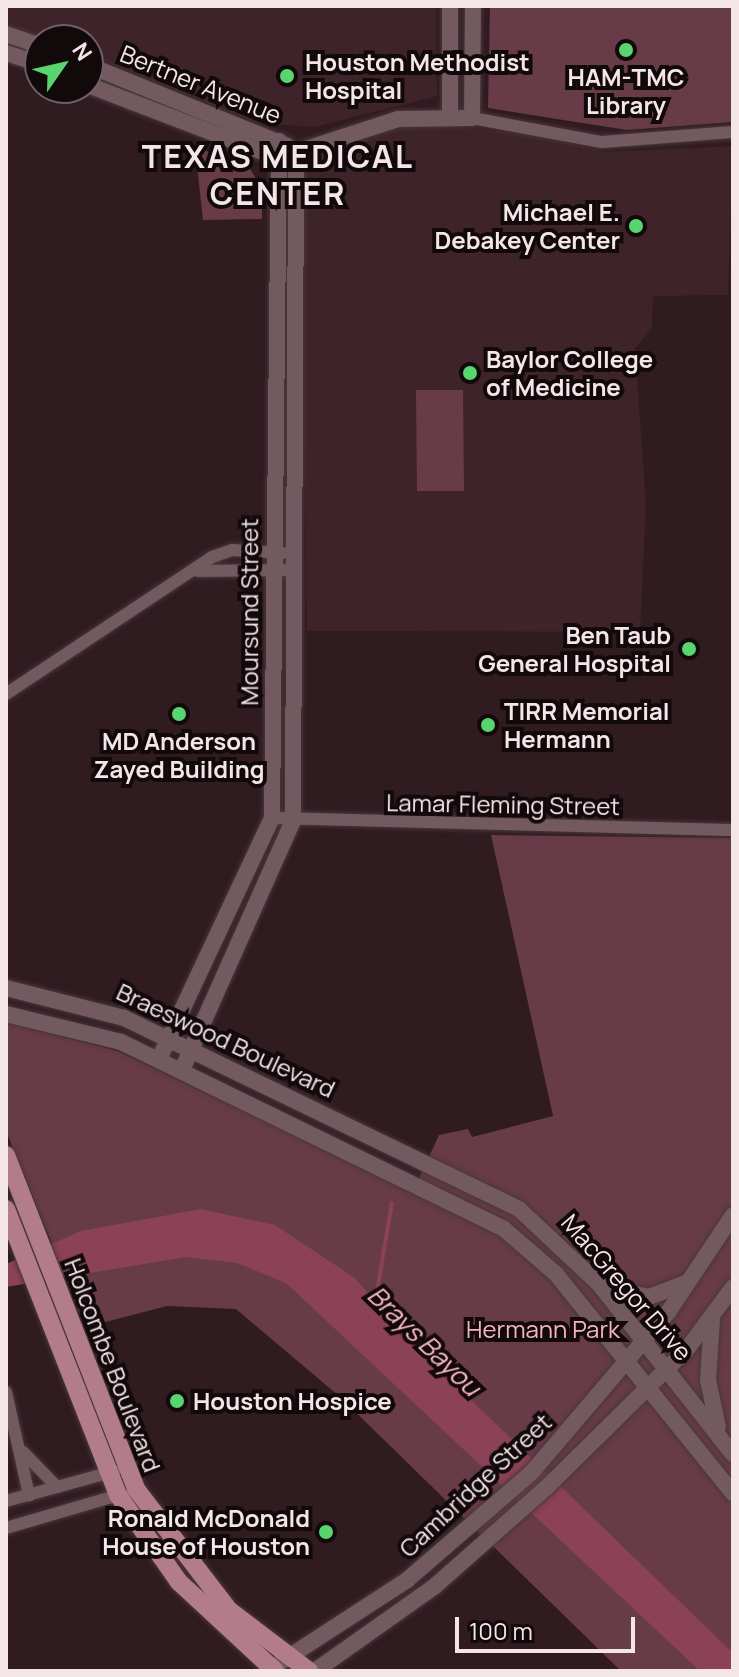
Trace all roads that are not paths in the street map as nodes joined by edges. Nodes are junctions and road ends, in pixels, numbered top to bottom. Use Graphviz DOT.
graph roads {
  1 [pos="450,6"];
  2 [pos="473,6"];
  3 [pos="104,72"];
  4 [pos="104,90"];
  5 [pos="450,116"];
  6 [pos="472,118"];
  7 [pos="733,132"];
  8 [pos="278,149"];
  9 [pos="296,151"];
  10 [pos="282,561"];
  11 [pos="6,694"];
  12 [pos="272,818"];
  13 [pos="293,821"];
  14 [pos="733,830"];
  15 [pos="6,988"];
  16 [pos="6,1014"];
  17 [pos="169,1037"];
  18 [pos="193,1048"];
  19 [pos="159,1059"];
  20 [pos="182,1070"];
  21 [pos="6,1155"];
  22 [pos="419,1156"];
  23 [pos="408,1177"];
  24 [pos="6,1210"];
  25 [pos="733,1215"];
  26 [pos="696,1276"];
  27 [pos="599,1284"];
  28 [pos="733,1287"];
  29 [pos="712,1319"];
  30 [pos="647,1339"];
  31 [pos="630,1360"];
  32 [pos="669,1368"];
  33 [pos="650,1385"];
  34 [pos="6,1392"];
  35 [pos="728,1447"];
  36 [pos="23,1452"];
  37 [pos="115,1470"];
  38 [pos="57,1487"];
  39 [pos="127,1492"];
  40 [pos="733,1493"];
  41 [pos="29,1495"];
  42 [pos="6,1501"];
  43 [pos="6,1528"];
  44 [pos="439,1554"];
  45 [pos="418,1598"];
  46 [pos="290,1658"];
  47 [pos="271,1670"];
  48 [pos="309,1671"];
  49 [pos="315,1671"];
  1 -- 5 [label="street"];
  2 -- 6 [label="street"];
  3 -- 8 [label="street, Bertner Avenue"];
  4 -- 8 [label="street, Bertner Avenue"];
  5 -- 6 [label="street, Bertner Avenue"];
  5 -- 9 [label="street, Bertner Avenue"];
  6 -- 7 [label="street"];
  8 -- 9 [label="street, Bertner Avenue"];
  8 -- 10 [label="street, Moursund Street"];
  9 -- 10 [label="street, Moursund Street"];
  10 -- 11 [label="street"];
  10 -- 12 [label="street, Moursund Street"];
  10 -- 13 [label="street, Moursund Street"];
  12 -- 13 [label="street, Lamar Fleming Street"];
  12 -- 17 [label="street, Moursund Street"];
  13 -- 14 [label="street, Lamar Fleming Street"];
  13 -- 18 [label="street, Moursund Street"];
  15 -- 17 [label="street, Braeswood Boulevard"];
  16 -- 19 [label="street, Braeswood Boulevard"];
  17 -- 18 [label="street, Braeswood Boulevard"];
  17 -- 19 [label="street, Moursund Street"];
  18 -- 20 [label="street, Moursund Street"];
  18 -- 22 [label="street, Braeswood Boulevard"];
  19 -- 20 [label="street, Braeswood Boulevard"];
  20 -- 23 [label="street, Braeswood Boulevard"];
  21 -- 37 [label="main road, Holcombe Boulevard"];
  22 -- 27 [label="street, MacGregor Drive"];
  23 -- 31 [label="street, MacGregor Drive"];
  24 -- 37 [label="main road, Holcombe Boulevard"];
  25 -- 26 [label="street, Cambridge Street"];
  26 -- 27 [label="street"];
  26 -- 30 [label="street, Cambridge Street"];
  27 -- 30 [label="street, MacGregor Drive"];
  28 -- 29 [label="street, Cambridge Street"];
  29 -- 32 [label="street, Cambridge Street"];
  29 -- 35 [label="street"];
  30 -- 31 [label="street, Cambridge Street"];
  30 -- 32 [label="street, MacGregor Drive"];
  31 -- 33 [label="street, MacGregor Drive"];
  31 -- 44 [label="street, Cambridge Street"];
  32 -- 33 [label="street, Cambridge Street"];
  32 -- 35 [label="street, MacGregor Drive"];
  33 -- 40 [label="street, MacGregor Drive"];
  33 -- 45 [label="street, Cambridge Street"];
  34 -- 36 [label="street"];
  36 -- 38 [label="street"];
  36 -- 41 [label="street"];
  37 -- 38 [label="street"];
  37 -- 39 [label="main road, Holcombe Boulevard"];
  38 -- 41 [label="street"];
  39 -- 43 [label="street"];
  39 -- 46 [label="main road, Holcombe Boulevard"];
  39 -- 47 [label="main road, Holcombe Boulevard"];
  41 -- 42 [label="street"];
  44 -- 45 [label="street"];
  44 -- 46 [label="street, Cambridge Street"];
  45 -- 49 [label="street, Cambridge Street"];
  46 -- 47 [label="street, Cambridge Street"];
  46 -- 48 [label="main road, Holcombe Boulevard"];
}
